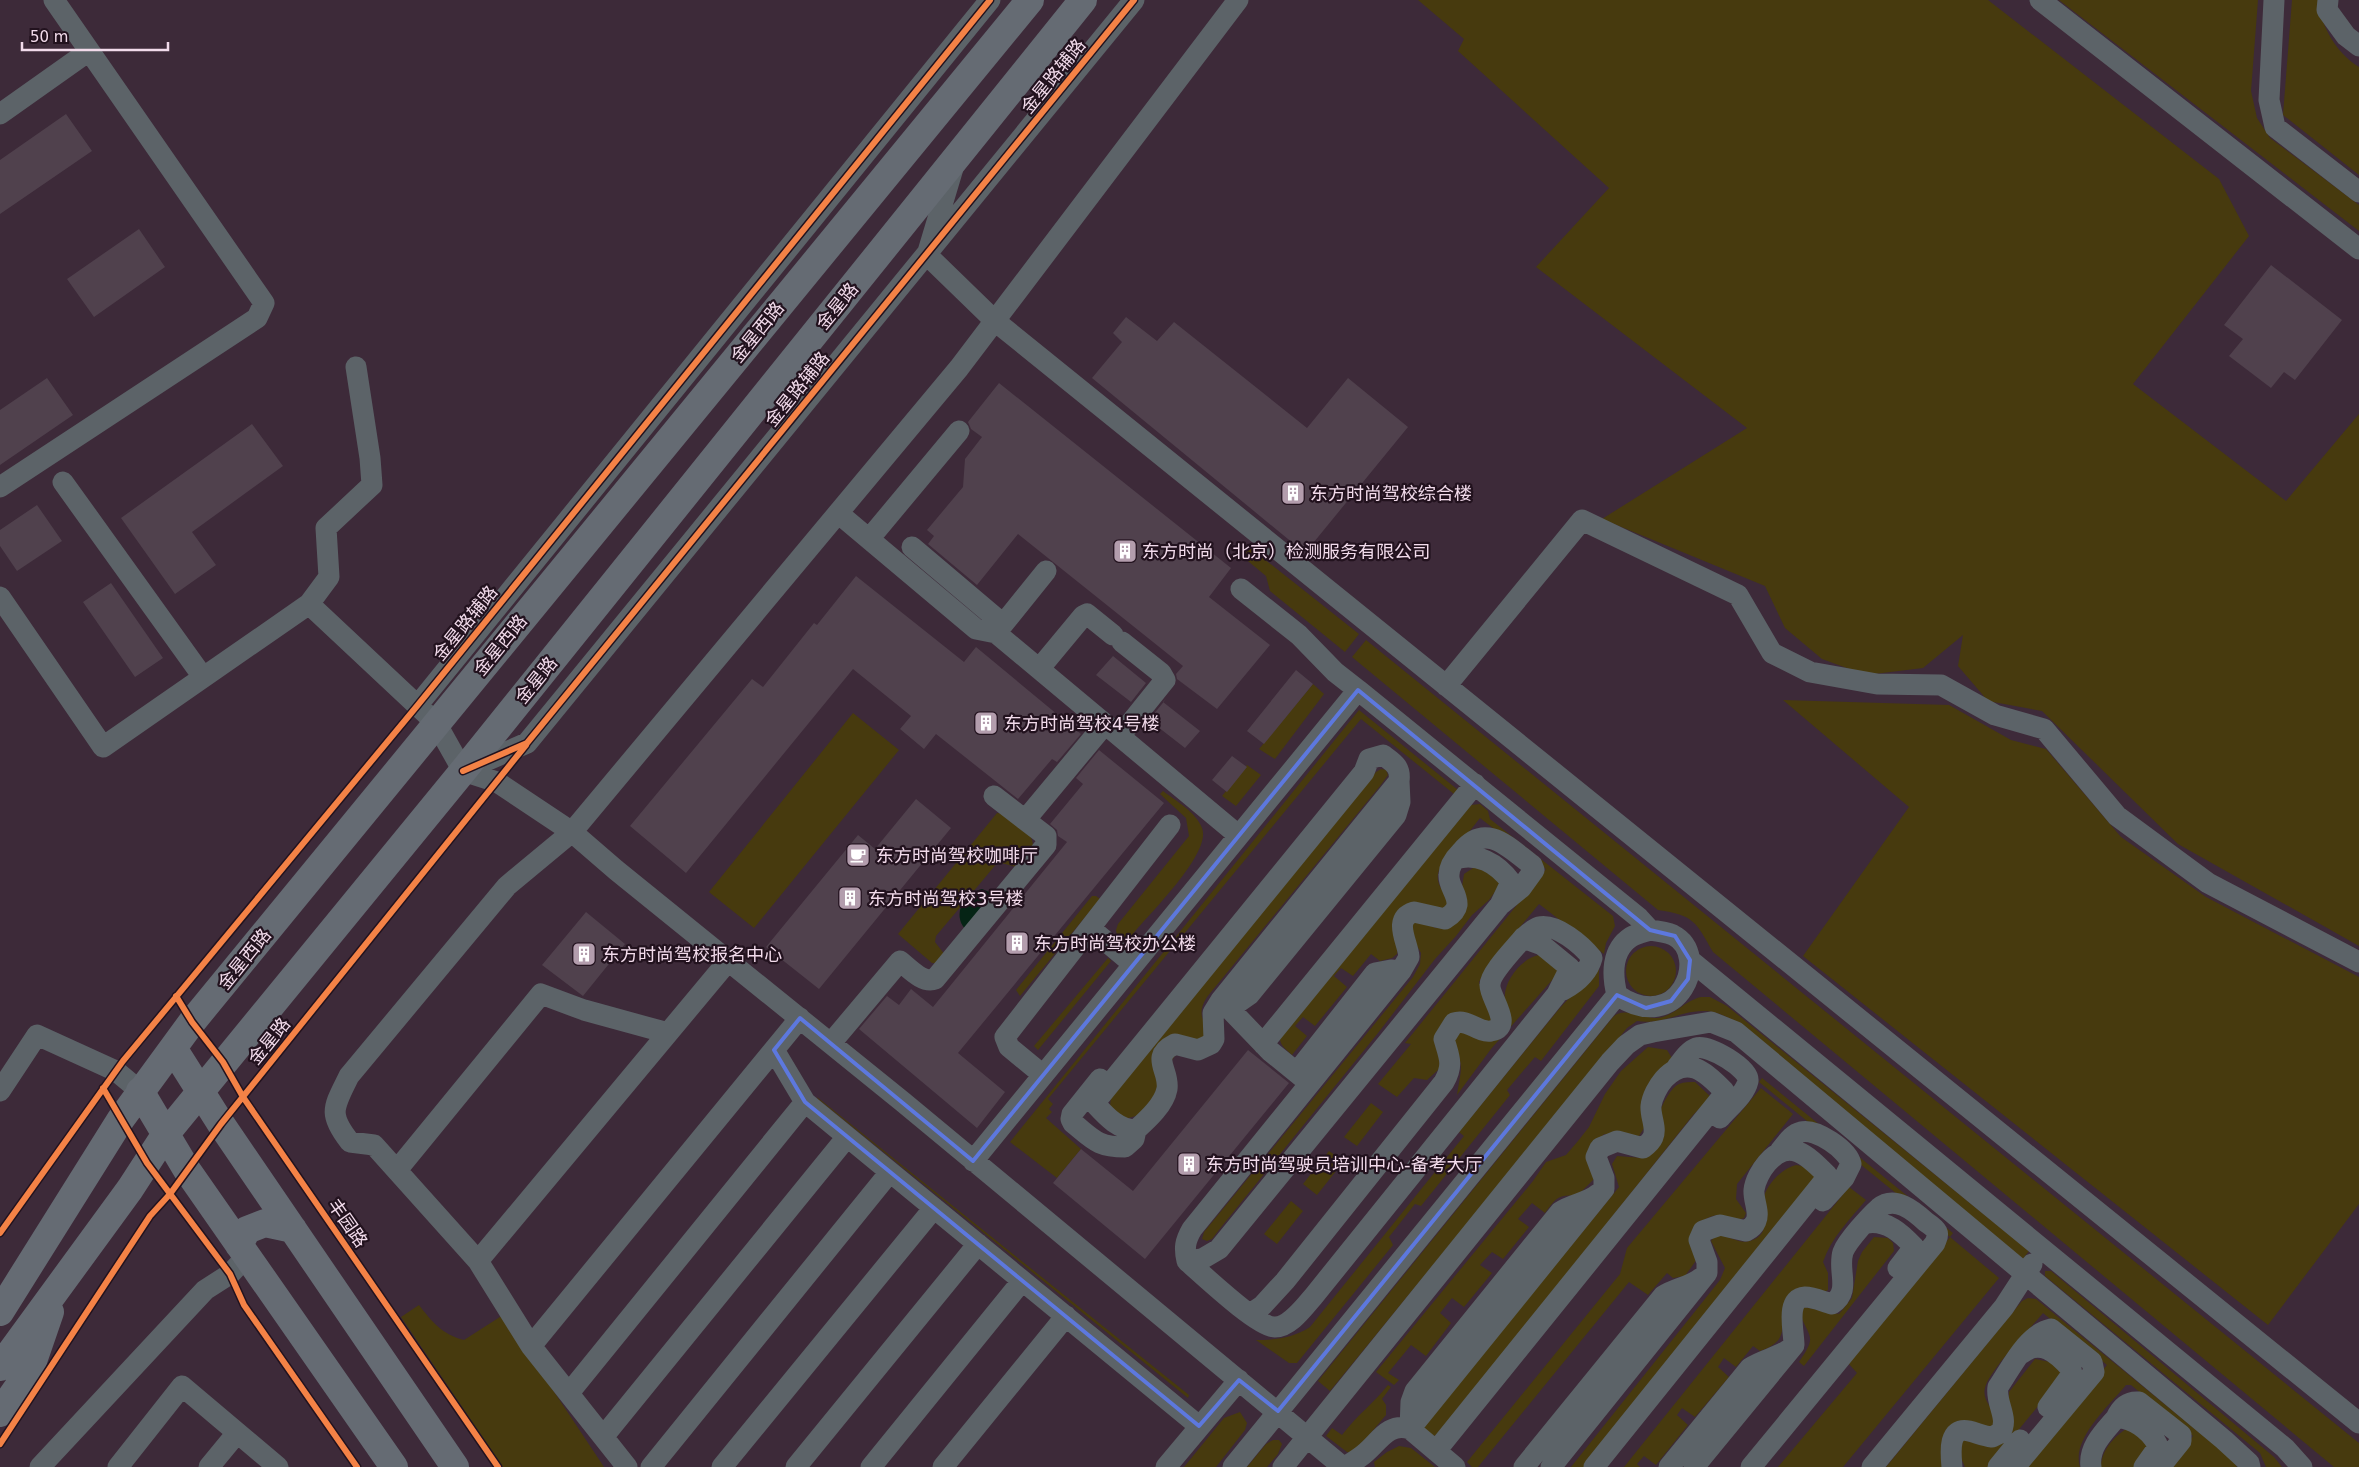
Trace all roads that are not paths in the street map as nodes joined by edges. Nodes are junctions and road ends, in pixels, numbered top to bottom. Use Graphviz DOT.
graph roads {
  1 [pos="54,0"];
  2 [pos="990,0"];
  3 [pos="1030,0"];
  4 [pos="1083,0"];
  5 [pos="1134,0"];
  6 [pos="1238,0"];
  7 [pos="2040,0"];
  8 [pos="2274,0"];
  9 [pos="2328,0"];
  10 [pos="2359,46"];
  11 [pos="89,51"];
  12 [pos="0,114"];
  13 [pos="956,158"];
  14 [pos="2359,192"];
  15 [pos="2359,249"];
  16 [pos="927,254"];
  17 [pos="995,320"];
  18 [pos="356,367"];
  19 [pos="959,431"];
  20 [pos="63,482"];
  21 [pos="0,487"];
  22 [pos="838,513"];
  23 [pos="869,540"];
  24 [pos="912,547"];
  25 [pos="1046,571"];
  26 [pos="1241,589"];
  27 [pos="0,597"];
  28 [pos="309,604"];
  29 [pos="999,628"];
  30 [pos="1039,669"];
  31 [pos="203,677"];
  32 [pos="1446,686"];
  33 [pos="1358,690"];
  34 [pos="427,714"];
  35 [pos="1112,730"];
  36 [pos="1370,758"];
  37 [pos="463,771"];
  38 [pos="1475,784"];
  39 [pos="994,796"];
  40 [pos="1026,819"];
  41 [pos="1170,825"];
  42 [pos="572,832"];
  43 [pos="1238,835"];
  44 [pos="1090,928"];
  45 [pos="1650,930"];
  46 [pos="729,960"];
  47 [pos="1690,960"];
  48 [pos="2359,962"];
  49 [pos="1134,964"];
  50 [pos="1617,995"];
  51 [pos="1225,1005"];
  52 [pos="800,1018"];
  53 [pos="668,1033"];
  54 [pos="831,1043"];
  55 [pos="1262,1044"];
  56 [pos="173,1048"];
  57 [pos="774,1050"];
  58 [pos="1677,1067"];
  59 [pos="1043,1076"];
  60 [pos="1304,1078"];
  61 [pos="140,1090"];
  62 [pos="0,1091"];
  63 [pos="200,1092"];
  64 [pos="806,1102"];
  65 [pos="1136,1130"];
  66 [pos="165,1135"];
  67 [pos="847,1137"];
  68 [pos="1780,1151"];
  69 [pos="973,1161"];
  70 [pos="397,1170"];
  71 [pos="890,1172"];
  72 [pos="934,1208"];
  73 [pos="58,1218"];
  74 [pos="1867,1223"];
  75 [pos="293,1229"];
  76 [pos="978,1244"];
  77 [pos="2043,1250"];
  78 [pos="243,1251"];
  79 [pos="1187,1261"];
  80 [pos="478,1262"];
  81 [pos="1707,1273"];
  82 [pos="2025,1273"];
  83 [pos="1022,1281"];
  84 [pos="60,1283"];
  85 [pos="0,1291"];
  86 [pos="0,1312"];
  87 [pos="1250,1314"];
  88 [pos="1066,1316"];
  89 [pos="1794,1345"];
  90 [pos="531,1346"];
  91 [pos="2021,1354"];
  92 [pos="0,1367"];
  93 [pos="1239,1380"];
  94 [pos="569,1393"];
  95 [pos="1278,1411"];
  96 [pos="0,1413"];
  97 [pos="2116,1418"];
  98 [pos="2359,1423"];
  99 [pos="1200,1426"];
  100 [pos="1410,1429"];
  101 [pos="237,1433"];
  102 [pos="604,1437"];
  103 [pos="1308,1438"];
  104 [pos="1445,1459"];
  105 [pos="40,1467"];
  106 [pos="118,1467"];
  107 [pos="210,1467"];
  108 [pos="278,1467"];
  109 [pos="394,1467"];
  110 [pos="454,1467"];
  111 [pos="626,1467"];
  112 [pos="651,1467"];
  113 [pos="722,1467"];
  114 [pos="796,1467"];
  115 [pos="870,1467"];
  116 [pos="943,1467"];
  117 [pos="1166,1467"];
  118 [pos="1233,1467"];
  119 [pos="1283,1467"];
  120 [pos="1344,1467"];
  121 [pos="1524,1467"];
  122 [pos="1551,1467"];
  123 [pos="1594,1467"];
  124 [pos="1607,1467"];
  125 [pos="1669,1467"];
  126 [pos="1694,1467"];
  127 [pos="1737,1467"];
  128 [pos="1751,1467"];
  129 [pos="1856,1467"];
  130 [pos="1872,1467"];
  131 [pos="1952,1467"];
  132 [pos="1998,1467"];
  133 [pos="2016,1467"];
  134 [pos="2091,1467"];
  135 [pos="2144,1467"];
  136 [pos="2160,1467"];
  137 [pos="2250,1467"];
  138 [pos="2302,1467"];
  1 -- 11 [label="street"];
  2 -- 34 [label="street, 金星路辅路"];
  3 -- 34 [label="main road, 金星西路"];
  4 -- 13 [label="main road, 金星路"];
  5 -- 16 [label="street, 金星路辅路"];
  6 -- 17 [label="street"];
  7 -- 15 [label="street"];
  8 -- 14 [label="street"];
  9 -- 10 [label="street"];
  11 -- 12 [label="street"];
  11 -- 21 [label="street"];
  13 -- 16 [label="street"];
  13 -- 37 [label="main road, 金星路"];
  16 -- 17 [label="street"];
  16 -- 37 [label="street, 金星路辅路"];
  17 -- 22 [label="street"];
  17 -- 32 [label="street"];
  18 -- 28 [label="street"];
  19 -- 23 [label="street"];
  20 -- 31 [label="street"];
  22 -- 23 [label="street"];
  22 -- 42 [label="street"];
  23 -- 29 [label="street"];
  24 -- 29 [label="street"];
  25 -- 29 [label="street"];
  26 -- 33 [label="street"];
  27 -- 31 [label="street"];
  28 -- 31 [label="street"];
  28 -- 34 [label="street"];
  29 -- 30 [label="street"];
  30 -- 35 [label="street"];
  30 -- 35 [label="street"];
  32 -- 48 [label="street"];
  32 -- 98 [label="street"];
  33 -- 38 [label="street"];
  33 -- 43 [label="street"];
  34 -- 37 [label="street"];
  34 -- 56 [label="main road, 金星西路"];
  35 -- 40 [label="street"];
  35 -- 43 [label="street"];
  36 -- 51 [label="street"];
  36 -- 65 [label="street"];
  36 -- 65 [label="street"];
  37 -- 42 [label="street"];
  37 -- 63 [label="main road, 金星路"];
  38 -- 45 [label="street"];
  38 -- 55 [label="street"];
  39 -- 40 [label="street"];
  40 -- 54 [label="street"];
  41 -- 44 [label="street"];
  42 -- 46 [label="street"];
  42 -- 70 [label="street"];
  43 -- 49 [label="street"];
  44 -- 49 [label="street"];
  44 -- 59 [label="street"];
  45 -- 47 [label="street"];
  45 -- 50 [label="street"];
  46 -- 52 [label="street"];
  46 -- 53 [label="street"];
  47 -- 50 [label="street"];
  47 -- 77 [label="street"];
  49 -- 59 [label="street"];
  50 -- 95 [label="street"];
  51 -- 55 [label="street"];
  51 -- 65 [label="street"];
  52 -- 54 [label="street"];
  52 -- 57 [label="street"];
  53 -- 70 [label="street"];
  53 -- 80 [label="street"];
  54 -- 69 [label="street"];
  55 -- 60 [label="street"];
  56 -- 61 [label="main road, 金星西路"];
  56 -- 63 [label="main road"];
  57 -- 64 [label="street"];
  57 -- 90 [label="street"];
  58 -- 100 [label="street"];
  58 -- 104 [label="street"];
  58 -- 104 [label="street"];
  59 -- 69 [label="street"];
  60 -- 79 [label="street"];
  60 -- 79 [label="street"];
  61 -- 62 [label="street"];
  61 -- 66 [label="main road"];
  61 -- 73 [label="main road, 金星西路"];
  63 -- 66 [label="main road, 金星路"];
  63 -- 75 [label="main road"];
  64 -- 67 [label="street"];
  64 -- 94 [label="street"];
  66 -- 78 [label="main road"];
  66 -- 84 [label="main road, 金星路"];
  67 -- 71 [label="street"];
  67 -- 102 [label="street"];
  68 -- 81 [label="street"];
  68 -- 123 [label="street"];
  68 -- 124 [label="street"];
  69 -- 93 [label="street"];
  70 -- 80 [label="street"];
  71 -- 72 [label="street"];
  71 -- 112 [label="street"];
  72 -- 76 [label="street"];
  72 -- 113 [label="street"];
  73 -- 85 [label="main road"];
  73 -- 86 [label="main road, 金星西路"];
  74 -- 89 [label="street"];
  74 -- 127 [label="street"];
  74 -- 128 [label="street"];
  75 -- 78 [label="main road"];
  75 -- 110 [label="main road"];
  76 -- 83 [label="street"];
  76 -- 114 [label="street"];
  77 -- 82 [label="street"];
  77 -- 138 [label="street"];
  78 -- 105 [label="street"];
  78 -- 109 [label="main road"];
  79 -- 87 [label="street"];
  80 -- 90 [label="street"];
  81 -- 121 [label="street"];
  81 -- 122 [label="street"];
  82 -- 103 [label="street"];
  82 -- 129 [label="street"];
  82 -- 130 [label="street"];
  82 -- 137 [label="street"];
  83 -- 88 [label="street"];
  83 -- 115 [label="street"];
  84 -- 92 [label="main road, 金星路"];
  84 -- 96 [label="main road"];
  87 -- 87 [label="street"];
  88 -- 99 [label="street"];
  88 -- 116 [label="street"];
  89 -- 125 [label="street"];
  89 -- 126 [label="street"];
  90 -- 94 [label="street"];
  91 -- 131 [label="street"];
  91 -- 132 [label="street"];
  91 -- 133 [label="street"];
  93 -- 95 [label="street"];
  93 -- 99 [label="street"];
  94 -- 102 [label="street"];
  95 -- 103 [label="street"];
  95 -- 118 [label="street"];
  97 -- 134 [label="street"];
  97 -- 135 [label="street"];
  97 -- 136 [label="street"];
  99 -- 117 [label="street"];
  100 -- 104 [label="street"];
  100 -- 120 [label="street"];
  101 -- 106 [label="street"];
  101 -- 107 [label="street"];
  101 -- 108 [label="street"];
  102 -- 111 [label="street"];
  103 -- 119 [label="street"];
  103 -- 120 [label="street"];
}
